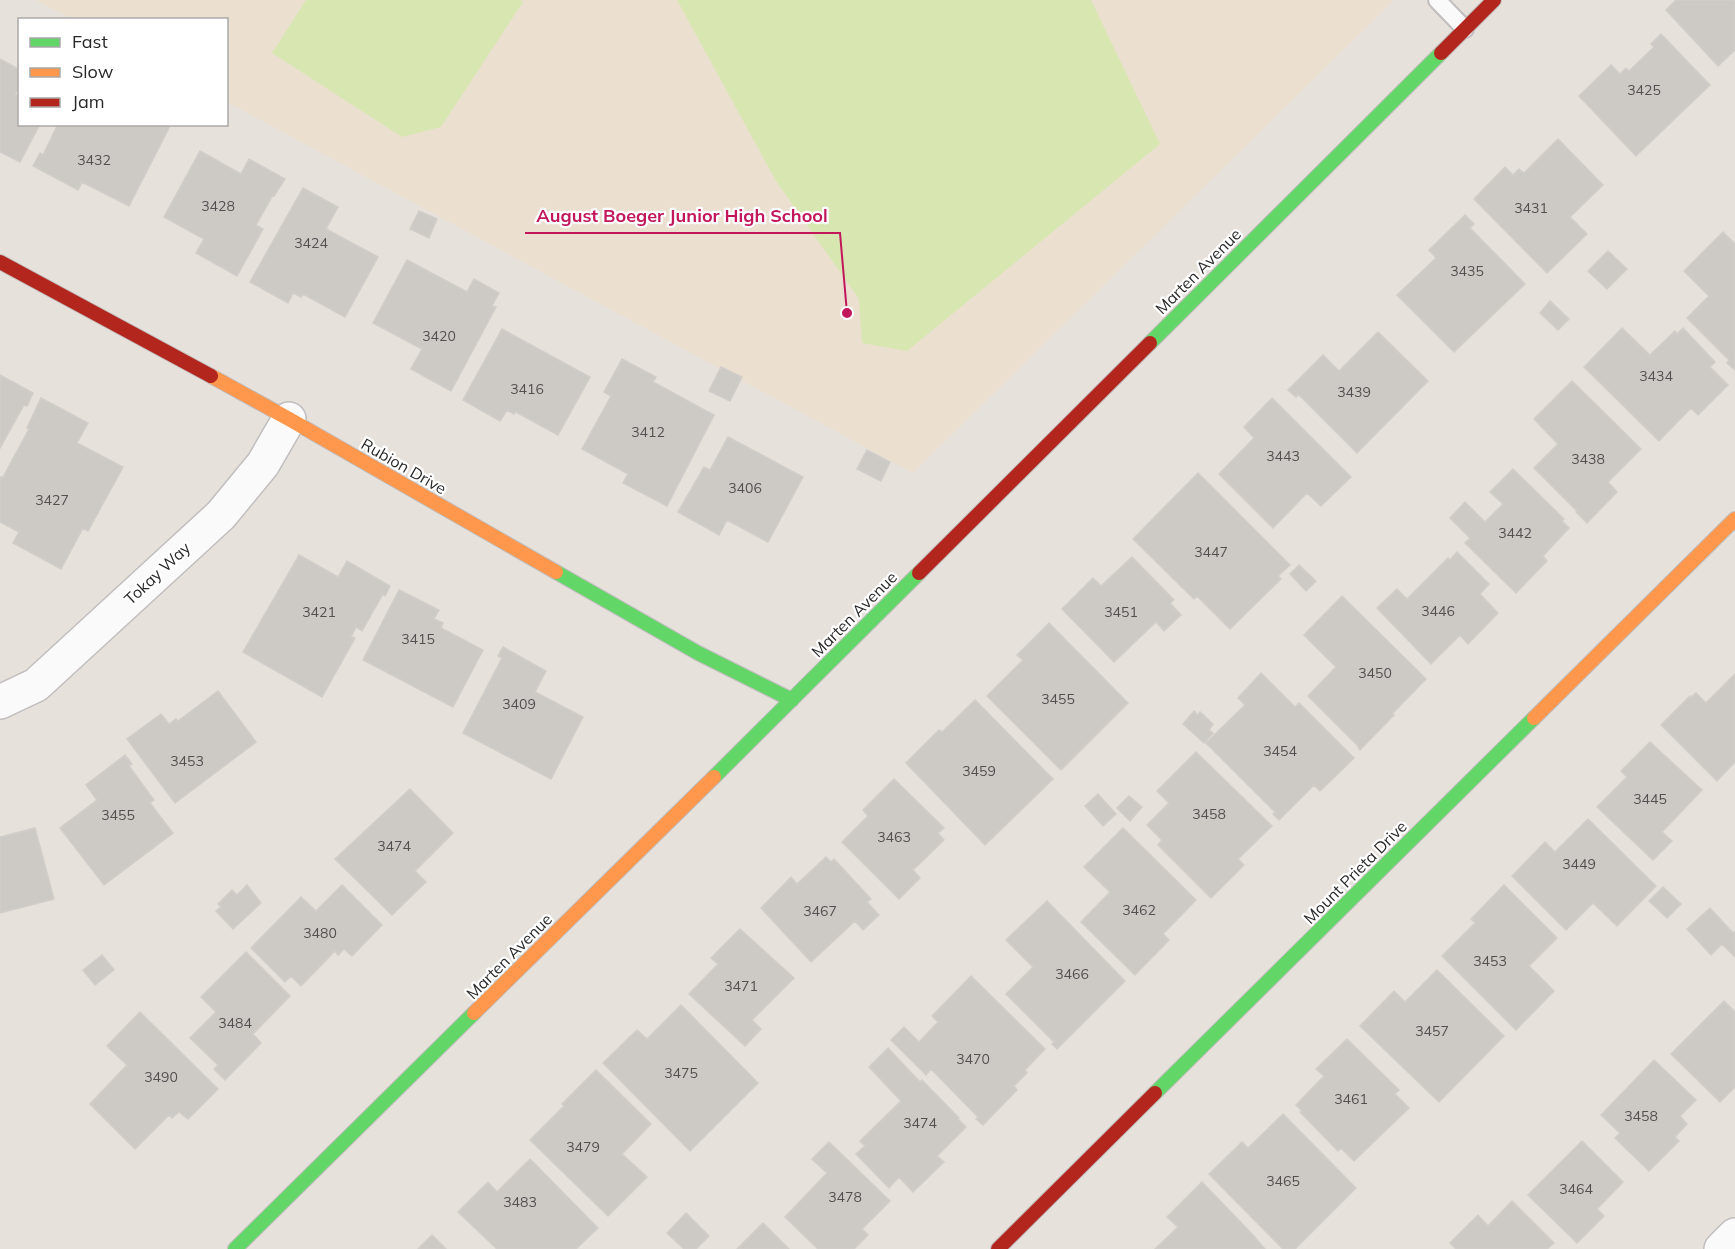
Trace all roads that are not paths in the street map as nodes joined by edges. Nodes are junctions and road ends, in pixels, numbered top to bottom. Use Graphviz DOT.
graph roads {
  1 [pos="1437,0"];
  2 [pos="1494,0"];
  3 [pos="1465,29"];
  4 [pos="0,262"];
  5 [pos="289,419"];
  6 [pos="1735,519"];
  7 [pos="792,700"];
  8 [pos="0,702"];
  9 [pos="1735,1235"];
  10 [pos="235,1249"];
  11 [pos="998,1249"];
  12 [pos="1721,1249"];
  1 -- 3 [label="lane"];
  2 -- 3 [label="street, Marten Avenue"];
  3 -- 7 [label="street, Marten Avenue"];
  4 -- 5 [label="street, Rubion Drive"];
  5 -- 7 [label="street, Rubion Drive"];
  5 -- 8 [label="street, Tokay Way"];
  6 -- 11 [label="street, Mount Prieta Drive"];
  7 -- 10 [label="street, Marten Avenue"];
  9 -- 12 [label="street"];
}
